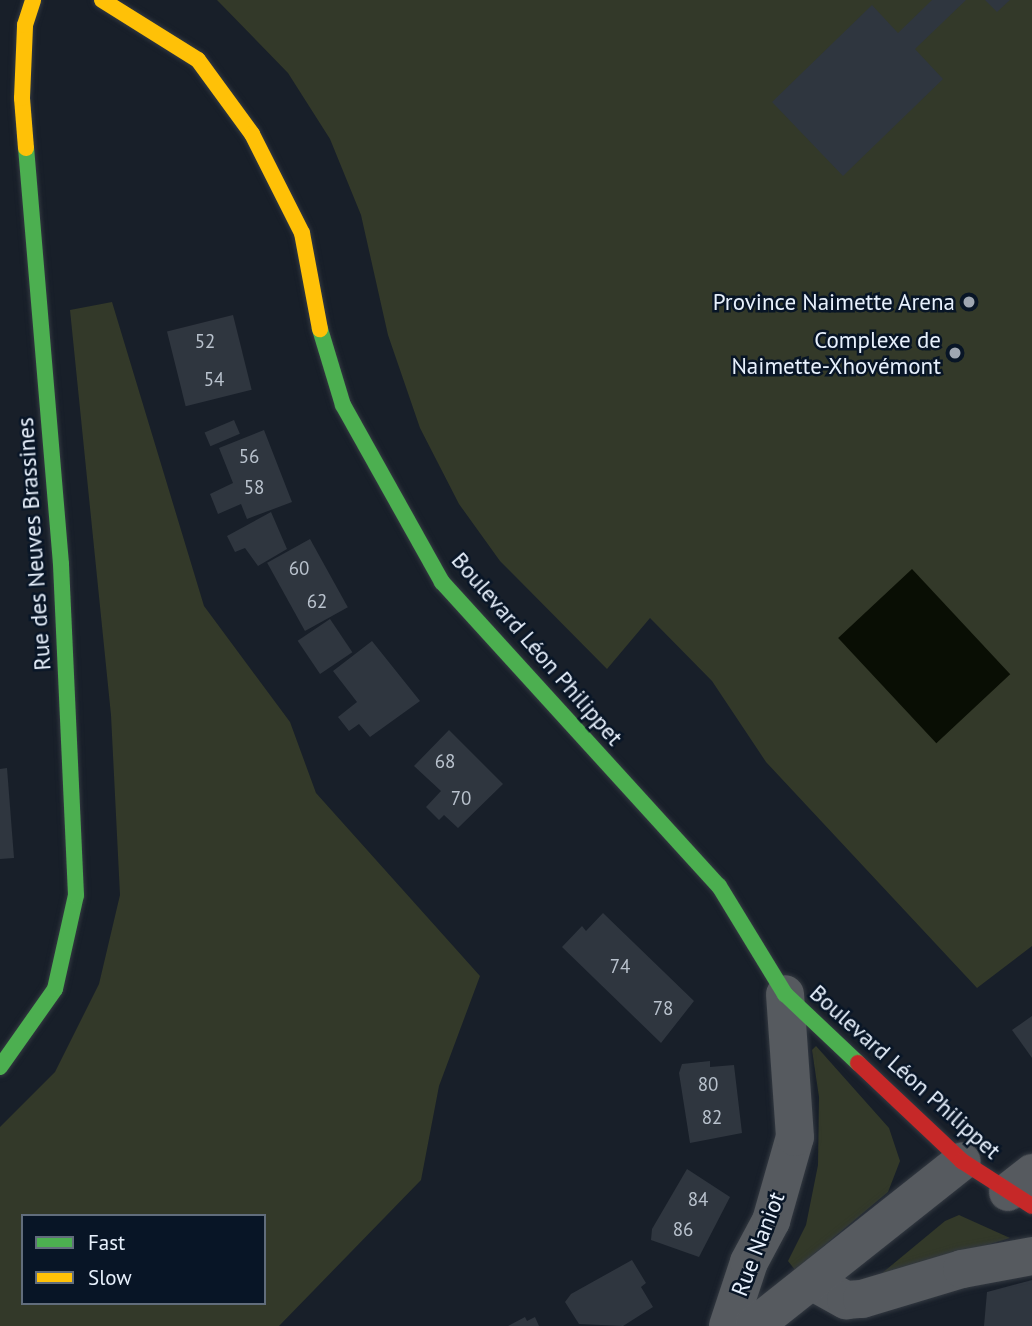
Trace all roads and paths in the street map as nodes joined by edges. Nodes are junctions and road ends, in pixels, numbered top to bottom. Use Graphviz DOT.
graph roads {
  1 [pos="33,0"];
  2 [pos="102,0"];
  3 [pos="785,994"];
  4 [pos="0,1067"];
  5 [pos="962,1161"];
  6 [pos="1024,1191"];
  7 [pos="1032,1256"];
  8 [pos="813,1282"];
  9 [pos="728,1326"];
  10 [pos="754,1326"];
  1 -- 4 [label="street, Rue des Neuves Brassines"];
  2 -- 3 [label="street, Boulevard Léon Philippet"];
  3 -- 5 [label="street, Boulevard Léon Philippet"];
  3 -- 9 [label="street, Rue Naniot"];
  5 -- 6 [label="street, Boulevard Léon Philippet"];
  5 -- 8 [label="street, Rue Naniot"];
  7 -- 8 [label="street"];
  8 -- 10 [label="street, Rue Naniot"];
}
